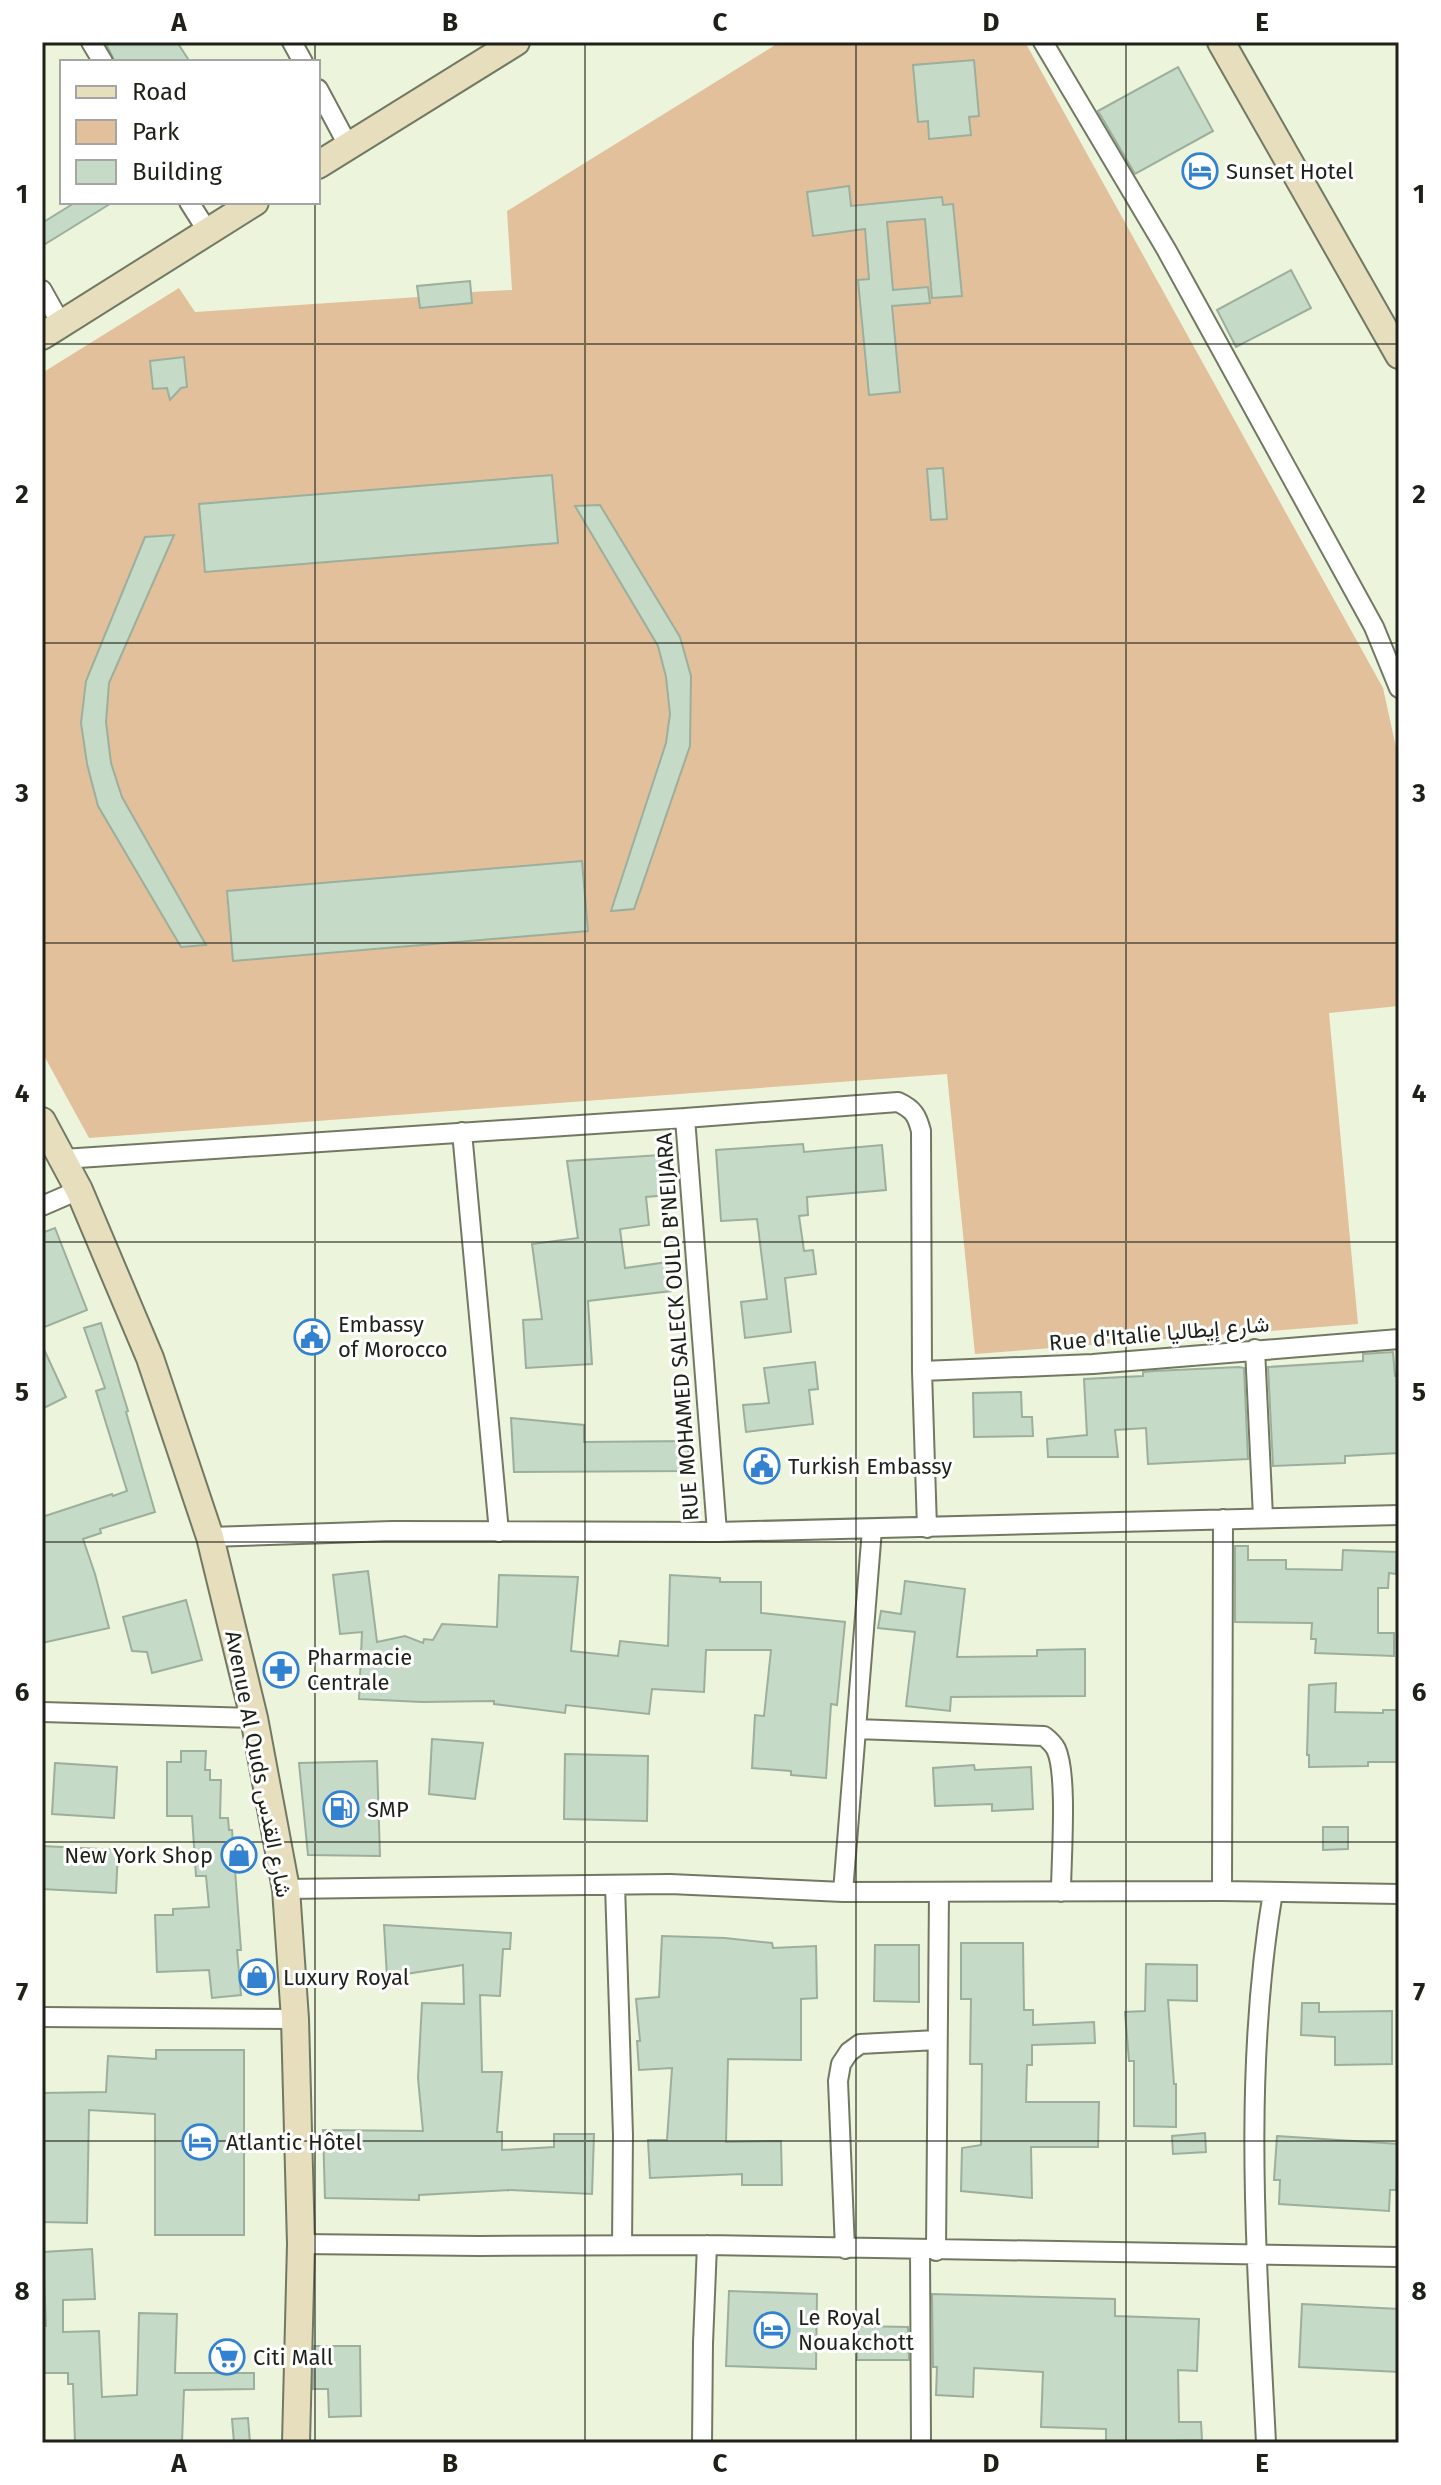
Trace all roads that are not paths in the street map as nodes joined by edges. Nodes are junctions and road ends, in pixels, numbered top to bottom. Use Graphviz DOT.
graph roads {
  1 [pos="91,42"];
  2 [pos="292,42"];
  3 [pos="516,42"];
  4 [pos="1043,42"];
  5 [pos="1221,42"];
  6 [pos="102,60"];
  7 [pos="302,60"];
  8 [pos="320,93"];
  9 [pos="349,147"];
  10 [pos="320,164"];
  11 [pos="190,204"];
  12 [pos="252,204"];
  13 [pos="208,232"];
  14 [pos="42,290"];
  15 [pos="52,330"];
  16 [pos="1399,355"];
  17 [pos="1399,688"];
  18 [pos="685,1118"];
  19 [pos="42,1121"];
  20 [pos="462,1132"];
  21 [pos="63,1159"];
  22 [pos="79,1190"];
  23 [pos="42,1206"];
  24 [pos="1399,1339"];
  25 [pos="1255,1349"];
  26 [pos="922,1371"];
  27 [pos="1399,1515"];
  28 [pos="1263,1517"];
  29 [pos="1223,1519"];
  30 [pos="927,1528"];
  31 [pos="872,1529"];
  32 [pos="499,1532"];
  33 [pos="717,1532"];
  34 [pos="210,1537"];
  35 [pos="42,1712"];
  36 [pos="254,1718"];
  37 [pos="856,1729"];
  38 [pos="615,1885"];
  39 [pos="286,1889"];
  40 [pos="1222,1891"];
  41 [pos="843,1892"];
  42 [pos="939,1892"];
  43 [pos="1061,1892"];
  44 [pos="1273,1892"];
  45 [pos="1399,1894"];
  46 [pos="42,2017"];
  47 [pos="295,2019"];
  48 [pos="937,2040"];
  49 [pos="301,2244"];
  50 [pos="622,2245"];
  51 [pos="707,2245"];
  52 [pos="845,2249"];
  53 [pos="928,2250"];
  54 [pos="1257,2255"];
  55 [pos="1399,2257"];
  56 [pos="296,2443"];
  57 [pos="702,2443"];
  58 [pos="921,2443"];
  59 [pos="1266,2443"];
  1 -- 6 [label="street"];
  2 -- 7 [label="street"];
  3 -- 9 [label="street"];
  4 -- 17 [label="street"];
  5 -- 16 [label="street"];
  8 -- 9 [label="street"];
  9 -- 10 [label="street"];
  11 -- 13 [label="street"];
  12 -- 13 [label="street"];
  13 -- 15 [label="street"];
  14 -- 15 [label="street"];
  18 -- 20 [label="street"];
  18 -- 26 [label="street"];
  18 -- 33 [label="street, RUE MOHAMED SALECK OULD B'NEIJARA"];
  19 -- 21 [label="street, Avenue Al Quds شارع القدس"];
  20 -- 21 [label="street"];
  20 -- 32 [label="street"];
  21 -- 22 [label="street, Avenue Al Quds شارع القدس"];
  22 -- 23 [label="street"];
  22 -- 34 [label="street, Avenue Al Quds شارع القدس"];
  24 -- 25 [label="street, Rue d'Italie شارع إيطاليا"];
  25 -- 26 [label="street, Rue d'Italie شارع إيطاليا"];
  25 -- 28 [label="street"];
  26 -- 30 [label="street"];
  27 -- 28 [label="street"];
  28 -- 29 [label="street"];
  29 -- 30 [label="street"];
  29 -- 40 [label="street"];
  30 -- 31 [label="street"];
  31 -- 33 [label="street"];
  31 -- 37 [label="street"];
  32 -- 33 [label="street"];
  32 -- 34 [label="street"];
  34 -- 36 [label="street, Avenue Al Quds شارع القدس"];
  35 -- 36 [label="street"];
  36 -- 39 [label="street, Avenue Al Quds شارع القدس"];
  37 -- 41 [label="street"];
  37 -- 43 [label="street"];
  38 -- 39 [label="street"];
  38 -- 41 [label="street"];
  38 -- 50 [label="street"];
  39 -- 47 [label="street, Avenue Al Quds شارع القدس"];
  40 -- 43 [label="street"];
  40 -- 44 [label="street"];
  41 -- 42 [label="street"];
  42 -- 43 [label="street"];
  42 -- 48 [label="street"];
  44 -- 45 [label="street"];
  44 -- 54 [label="street"];
  46 -- 47 [label="street"];
  47 -- 49 [label="street, Avenue Al Quds شارع القدس"];
  48 -- 52 [label="street"];
  48 -- 53 [label="street"];
  49 -- 50 [label="street"];
  49 -- 56 [label="street, Avenue Al Quds شارع القدس"];
  50 -- 51 [label="street"];
  51 -- 52 [label="street"];
  51 -- 57 [label="street"];
  52 -- 53 [label="street"];
  53 -- 54 [label="street"];
  53 -- 58 [label="street"];
  54 -- 55 [label="street"];
  54 -- 59 [label="street"];
}
